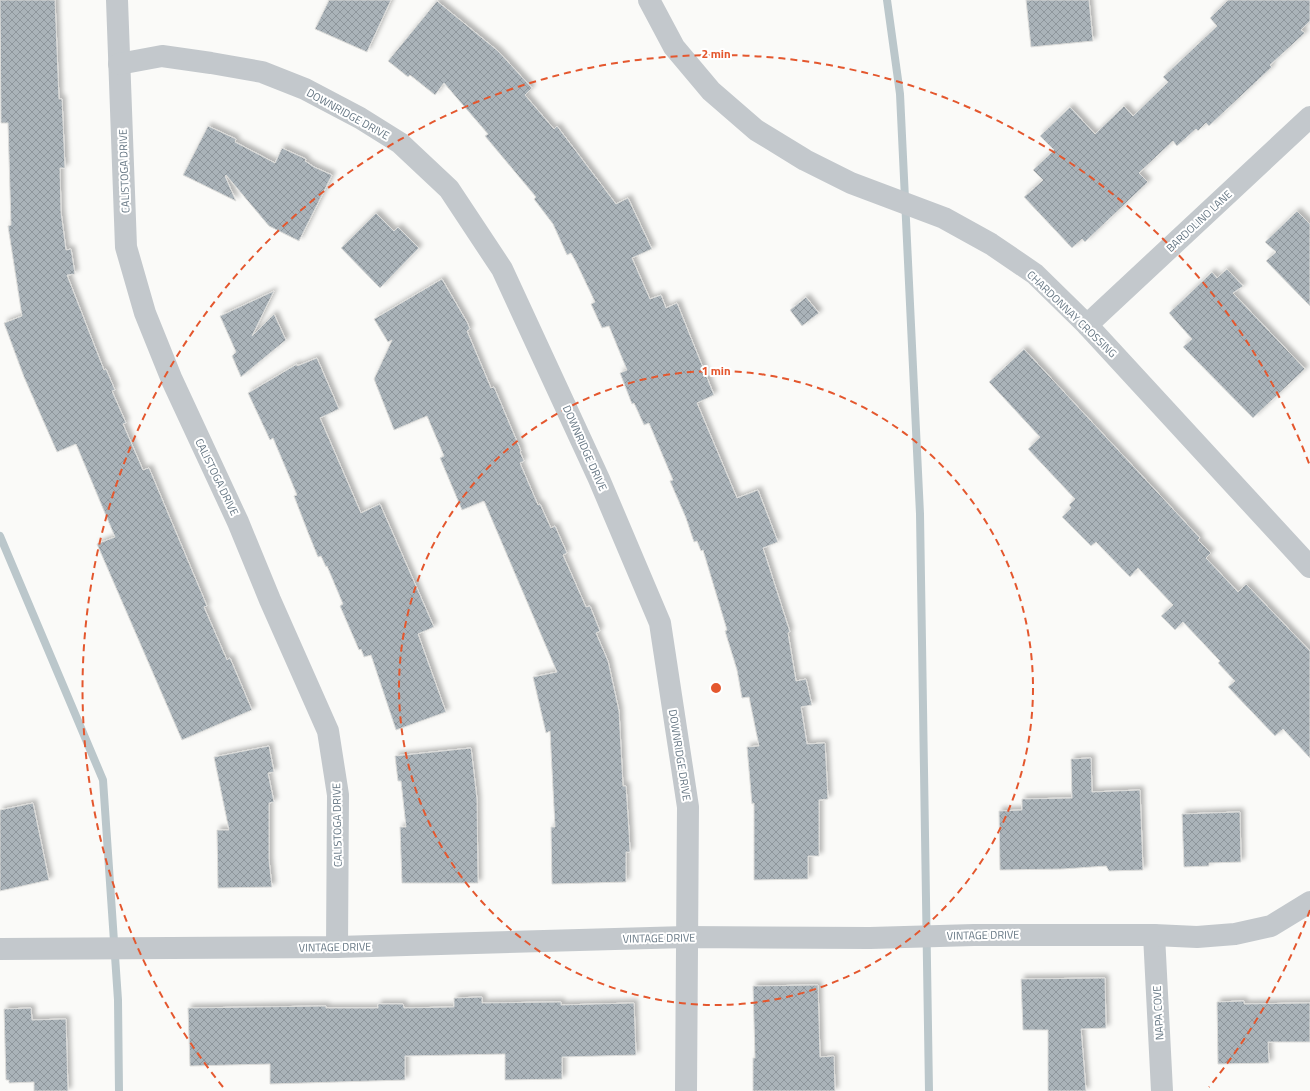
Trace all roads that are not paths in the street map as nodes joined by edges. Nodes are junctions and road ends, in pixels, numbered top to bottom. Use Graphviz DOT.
graph roads {
  1 [pos="117,0"];
  2 [pos="649,0"];
  3 [pos="119,64"];
  4 [pos="1310,117"];
  5 [pos="1088,325"];
  6 [pos="1310,567"];
  7 [pos="1310,902"];
  8 [pos="1154,935"];
  9 [pos="686,937"];
  10 [pos="337,947"];
  11 [pos="0,949"];
  12 [pos="686,1091"];
  13 [pos="1162,1091"];
  1 -- 3 [label="street, CALISTOGA DRIVE"];
  2 -- 5 [label="street, CHARDONNAY CROSSING"];
  3 -- 9 [label="street, DOWNRIDGE DRIVE"];
  3 -- 10 [label="street, CALISTOGA DRIVE"];
  4 -- 5 [label="street, BARDOLINO LANE"];
  5 -- 6 [label="street, CHARDONNAY CROSSING"];
  7 -- 8 [label="street, VINTAGE DRIVE"];
  8 -- 9 [label="street, VINTAGE DRIVE"];
  8 -- 13 [label="street, NAPA COVE"];
  9 -- 10 [label="street, VINTAGE DRIVE"];
  9 -- 12 [label="street, DOWNRIDGE DRIVE"];
  10 -- 11 [label="street, VINTAGE DRIVE"];
}
